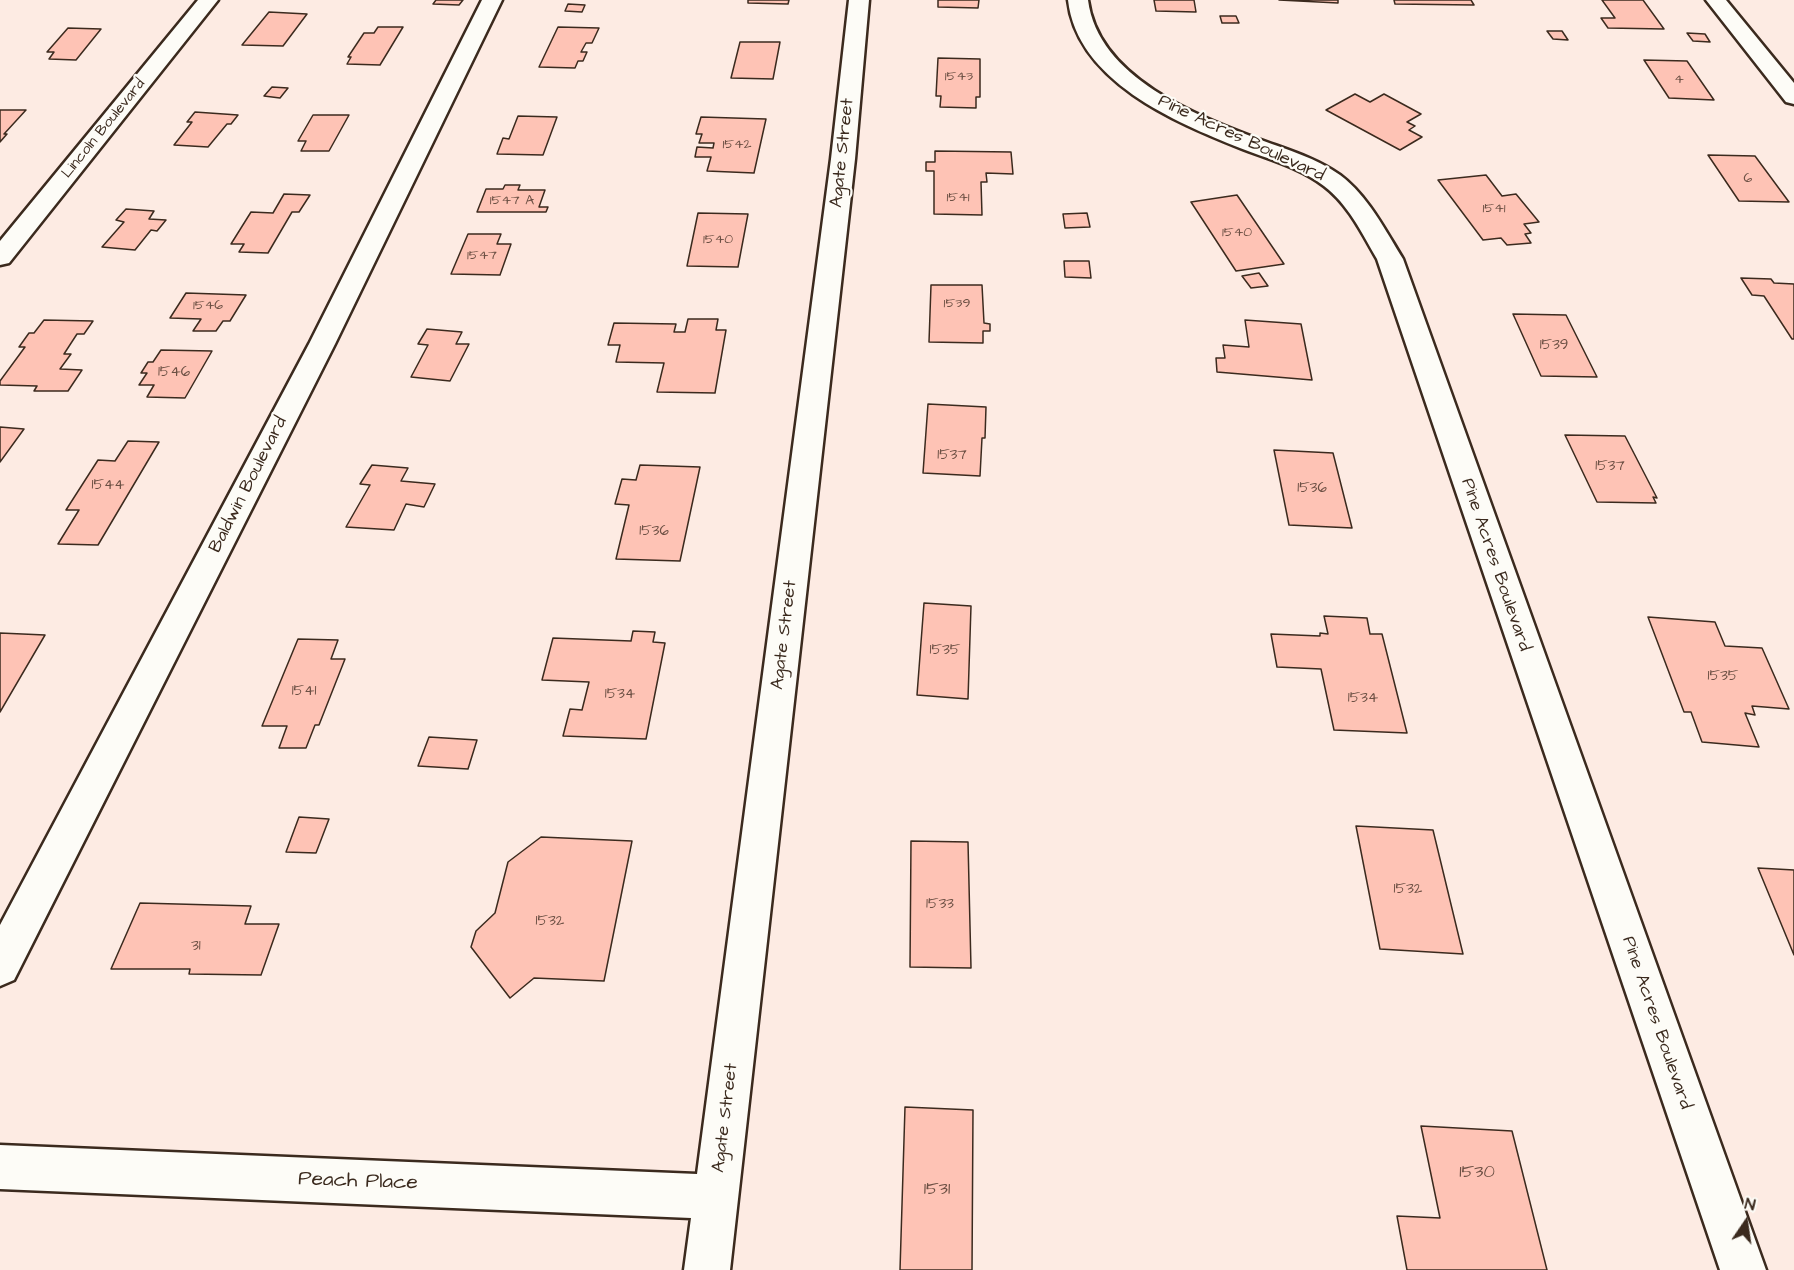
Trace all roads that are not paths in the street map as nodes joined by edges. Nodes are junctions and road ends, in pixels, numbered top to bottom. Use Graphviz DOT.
graph roads {
  1 [pos="208,0"];
  2 [pos="492,0"];
  3 [pos="859,0"];
  4 [pos="1078,0"];
  5 [pos="1716,0"];
  6 [pos="1794,97"];
  7 [pos="0,257"];
  8 [pos="0,966"];
  9 [pos="0,1167"];
  10 [pos="716,1197"];
  11 [pos="707,1270"];
  12 [pos="1743,1270"];
  1 -- 7 [label="street, Lincoln Boulevard"];
  2 -- 8 [label="street, Baldwin Boulevard"];
  3 -- 10 [label="street, Agate Street"];
  4 -- 12 [label="street, Pine Acres Boulevard"];
  5 -- 6 [label="street"];
  9 -- 10 [label="street, Peach Place"];
  10 -- 11 [label="street, Agate Street"];
}
